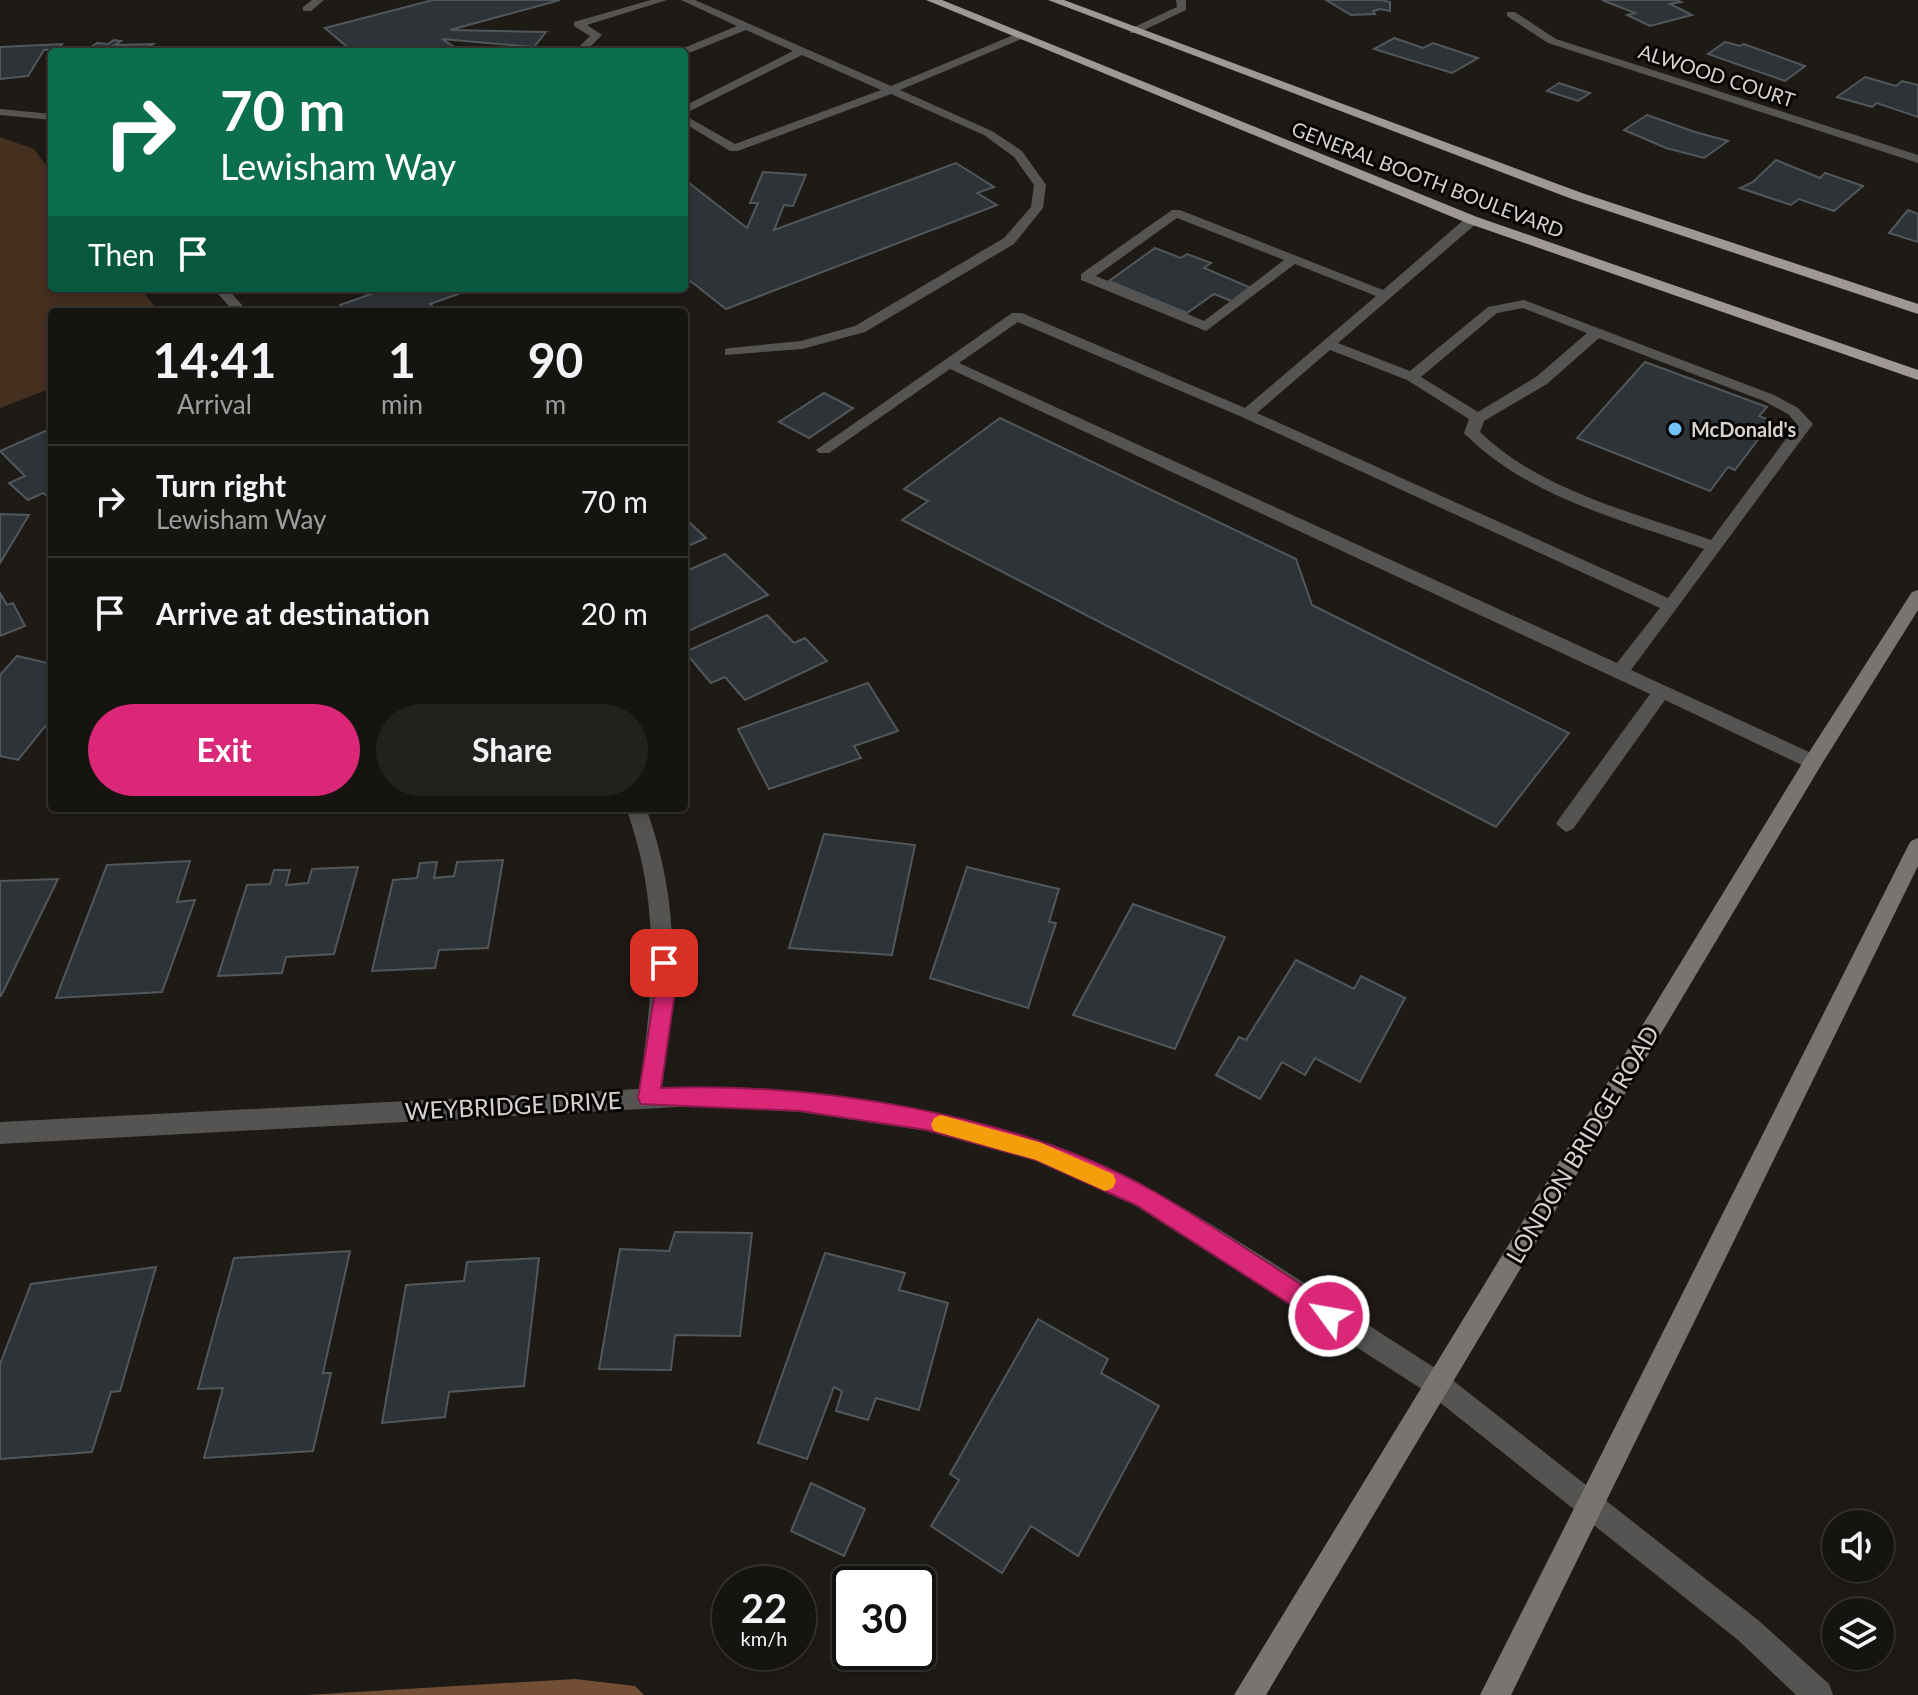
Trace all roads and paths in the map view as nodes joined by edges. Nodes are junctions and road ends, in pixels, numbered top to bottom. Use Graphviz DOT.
graph roads {
  1 [pos="319,0"];
  2 [pos="662,0"];
  3 [pos="686,0"];
  4 [pos="932,0"];
  5 [pos="1054,0"];
  6 [pos="1181,0"];
  7 [pos="307,9"];
  8 [pos="1511,14"];
  9 [pos="744,27"];
  10 [pos="1134,31"];
  11 [pos="1020,36"];
  12 [pos="583,48"];
  13 [pos="688,50"];
  14 [pos="801,51"];
  15 [pos="892,90"];
  16 [pos="688,109"];
  17 [pos="0,112"];
  18 [pos="48,117"];
  19 [pos="688,120"];
  20 [pos="1918,159"];
  21 [pos="1472,220"];
  22 [pos="1293,259"];
  23 [pos="224,292"];
  24 [pos="1385,295"];
  25 [pos="238,308"];
  26 [pos="1918,309"];
  27 [pos="1597,331"];
  28 [pos="1329,344"];
  29 [pos="730,352"];
  30 [pos="948,363"];
  31 [pos="1918,375"];
  32 [pos="1412,377"];
  33 [pos="1247,414"];
  34 [pos="1477,418"];
  35 [pos="824,450"];
  36 [pos="1712,546"];
  37 [pos="1918,596"];
  38 [pos="1671,606"];
  39 [pos="1620,672"];
  40 [pos="1661,692"];
  41 [pos="1813,762"];
  42 [pos="638,812"];
  43 [pos="1566,824"];
  44 [pos="1918,846"];
  45 [pos="649,1098"];
  46 [pos="0,1133"];
  47 [pos="1437,1384"];
  48 [pos="1591,1508"];
  49 [pos="1249,1695"];
  50 [pos="1495,1695"];
  51 [pos="1818,1695"];
  1 -- 7 [label="street"];
  2 -- 12 [label="street"];
  3 -- 9 [label="street"];
  4 -- 11 [label="highway, GENERAL BOOTH BOULEVARD"];
  5 -- 10 [label="highway, GENERAL BOOTH BOULEVARD"];
  6 -- 10 [label="street"];
  8 -- 20 [label="street, ALWOOD COURT"];
  9 -- 13 [label="street"];
  9 -- 14 [label="street"];
  10 -- 26 [label="highway, GENERAL BOOTH BOULEVARD"];
  11 -- 15 [label="street"];
  11 -- 21 [label="highway, GENERAL BOOTH BOULEVARD"];
  14 -- 15 [label="street"];
  14 -- 16 [label="street"];
  15 -- 19 [label="street"];
  15 -- 29 [label="street"];
  17 -- 18 [label="street"];
  21 -- 24 [label="street"];
  21 -- 31 [label="highway, GENERAL BOOTH BOULEVARD"];
  22 -- 22 [label="street"];
  22 -- 24 [label="street"];
  23 -- 25 [label="street"];
  24 -- 28 [label="street"];
  27 -- 32 [label="street"];
  27 -- 34 [label="street"];
  27 -- 36 [label="street"];
  28 -- 32 [label="street"];
  28 -- 33 [label="street"];
  30 -- 33 [label="street"];
  30 -- 35 [label="street"];
  30 -- 39 [label="street"];
  32 -- 34 [label="street"];
  33 -- 38 [label="street"];
  34 -- 36 [label="street"];
  36 -- 38 [label="street"];
  37 -- 41 [label="main road, LONDON BRIDGE ROAD"];
  38 -- 39 [label="street"];
  39 -- 40 [label="street"];
  40 -- 41 [label="street"];
  40 -- 43 [label="street"];
  41 -- 47 [label="main road, LONDON BRIDGE ROAD"];
  42 -- 45 [label="street"];
  44 -- 48 [label="main road"];
  45 -- 46 [label="street, WEYBRIDGE DRIVE"];
  45 -- 47 [label="street, WEYBRIDGE DRIVE"];
  47 -- 48 [label="street, WEYBRIDGE DRIVE"];
  47 -- 49 [label="main road, LONDON BRIDGE ROAD"];
  48 -- 50 [label="main road"];
  48 -- 51 [label="street, WEYBRIDGE DRIVE"];
}
